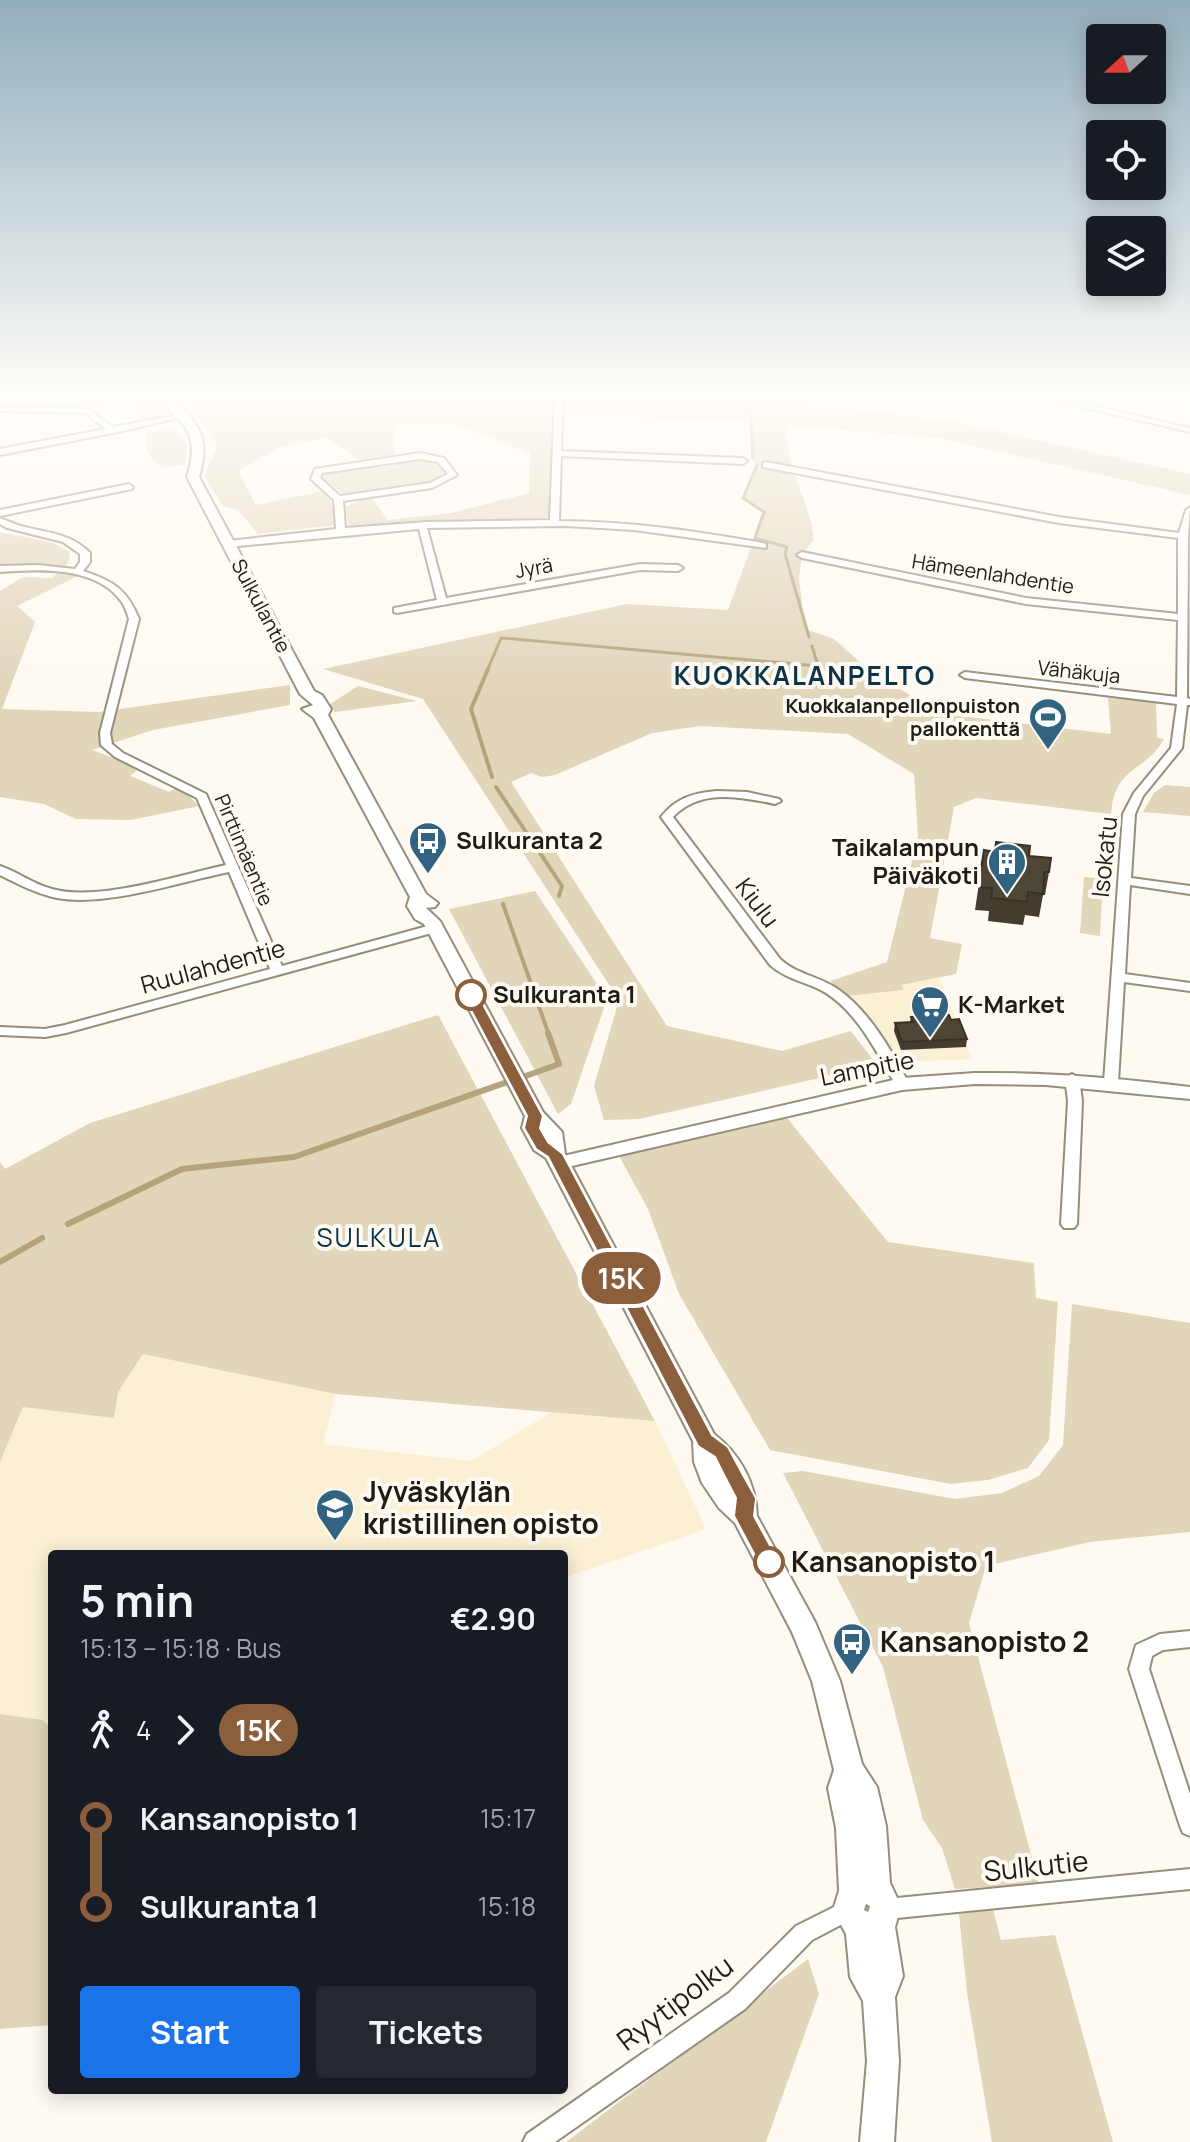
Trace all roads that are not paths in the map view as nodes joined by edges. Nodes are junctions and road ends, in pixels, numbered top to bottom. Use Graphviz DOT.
graph roads {
  1 [pos="94,494"];
  2 [pos="202,494"];
  3 [pos="332,494"];
  4 [pos="372,494"];
  5 [pos="555,494"];
  6 [pos="920,494"];
  7 [pos="338,499"];
  8 [pos="1190,510"];
  9 [pos="0,513"];
  10 [pos="0,521"];
  11 [pos="554,522"];
  12 [pos="423,528"];
  13 [pos="341,533"];
  14 [pos="1183,536"];
  15 [pos="228,544"];
  16 [pos="763,546"];
  17 [pos="802,555"];
  18 [pos="678,568"];
  19 [pos="0,569"];
  20 [pos="77,573"];
  21 [pos="442,602"];
  22 [pos="397,610"];
  23 [pos="1183,613"];
  24 [pos="965,675"];
  25 [pos="1185,702"];
  26 [pos="775,801"];
  27 [pos="231,868"];
  28 [pos="0,870"];
  29 [pos="1125,881"];
  30 [pos="1190,890"];
  31 [pos="433,925"];
  32 [pos="278,972"];
  33 [pos="1117,977"];
  34 [pos="1190,987"];
  35 [pos="0,1031"];
  36 [pos="1072,1078"];
  37 [pos="1111,1082"];
  38 [pos="902,1084"];
  39 [pos="1190,1093"];
  40 [pos="557,1158"];
  41 [pos="1069,1224"];
  42 [pos="1190,1639"];
  43 [pos="1190,1826"];
  44 [pos="1190,1879"];
  45 [pos="867,1909"];
  46 [pos="535,2142"];
  47 [pos="877,2142"];
  1 -- 9 [label="street"];
  2 -- 15 [label="main road, Sulkulantie"];
  3 -- 7 [label="street"];
  4 -- 7 [label="street"];
  5 -- 11 [label="street"];
  6 -- 14 [label="street"];
  7 -- 13 [label="street"];
  8 -- 14 [label="street, Isokatu"];
  10 -- 20 [label="street"];
  11 -- 12 [label="street"];
  11 -- 16 [label="street"];
  12 -- 13 [label="street"];
  12 -- 21 [label="street"];
  13 -- 15 [label="street"];
  14 -- 23 [label="street, Isokatu"];
  15 -- 31 [label="main road, Sulkulantie"];
  17 -- 23 [label="street, Hämeenlahdentie"];
  18 -- 21 [label="street, Jyrä"];
  19 -- 20 [label="street, Pirttimäentie"];
  20 -- 27 [label="street, Pirttimäentie"];
  21 -- 22 [label="street, Jyrä"];
  23 -- 25 [label="street, Isokatu"];
  24 -- 25 [label="street, Vähäkuja"];
  25 -- 29 [label="street, Isokatu"];
  26 -- 38 [label="street, Kiulu"];
  27 -- 28 [label="street"];
  27 -- 32 [label="street, Pirttimäentie"];
  29 -- 30 [label="street"];
  29 -- 33 [label="street, Isokatu"];
  31 -- 32 [label="street, Ruulahdentie"];
  31 -- 40 [label="main road, Sulkulantie"];
  32 -- 35 [label="street, Ruulahdentie"];
  33 -- 34 [label="street"];
  33 -- 37 [label="street, Isokatu"];
  36 -- 37 [label="street, Lampitie"];
  36 -- 38 [label="street, Lampitie"];
  36 -- 41 [label="street"];
  37 -- 39 [label="street, Lampitie"];
  38 -- 40 [label="street, Lampitie"];
  40 -- 45 [label="main road, Sulkulantie"];
  42 -- 43 [label="street"];
  44 -- 45 [label="street, Sulkutie"];
  45 -- 46 [label="street, Ryytipolku"];
  45 -- 47 [label="main road, Sulkulantie"];
}
